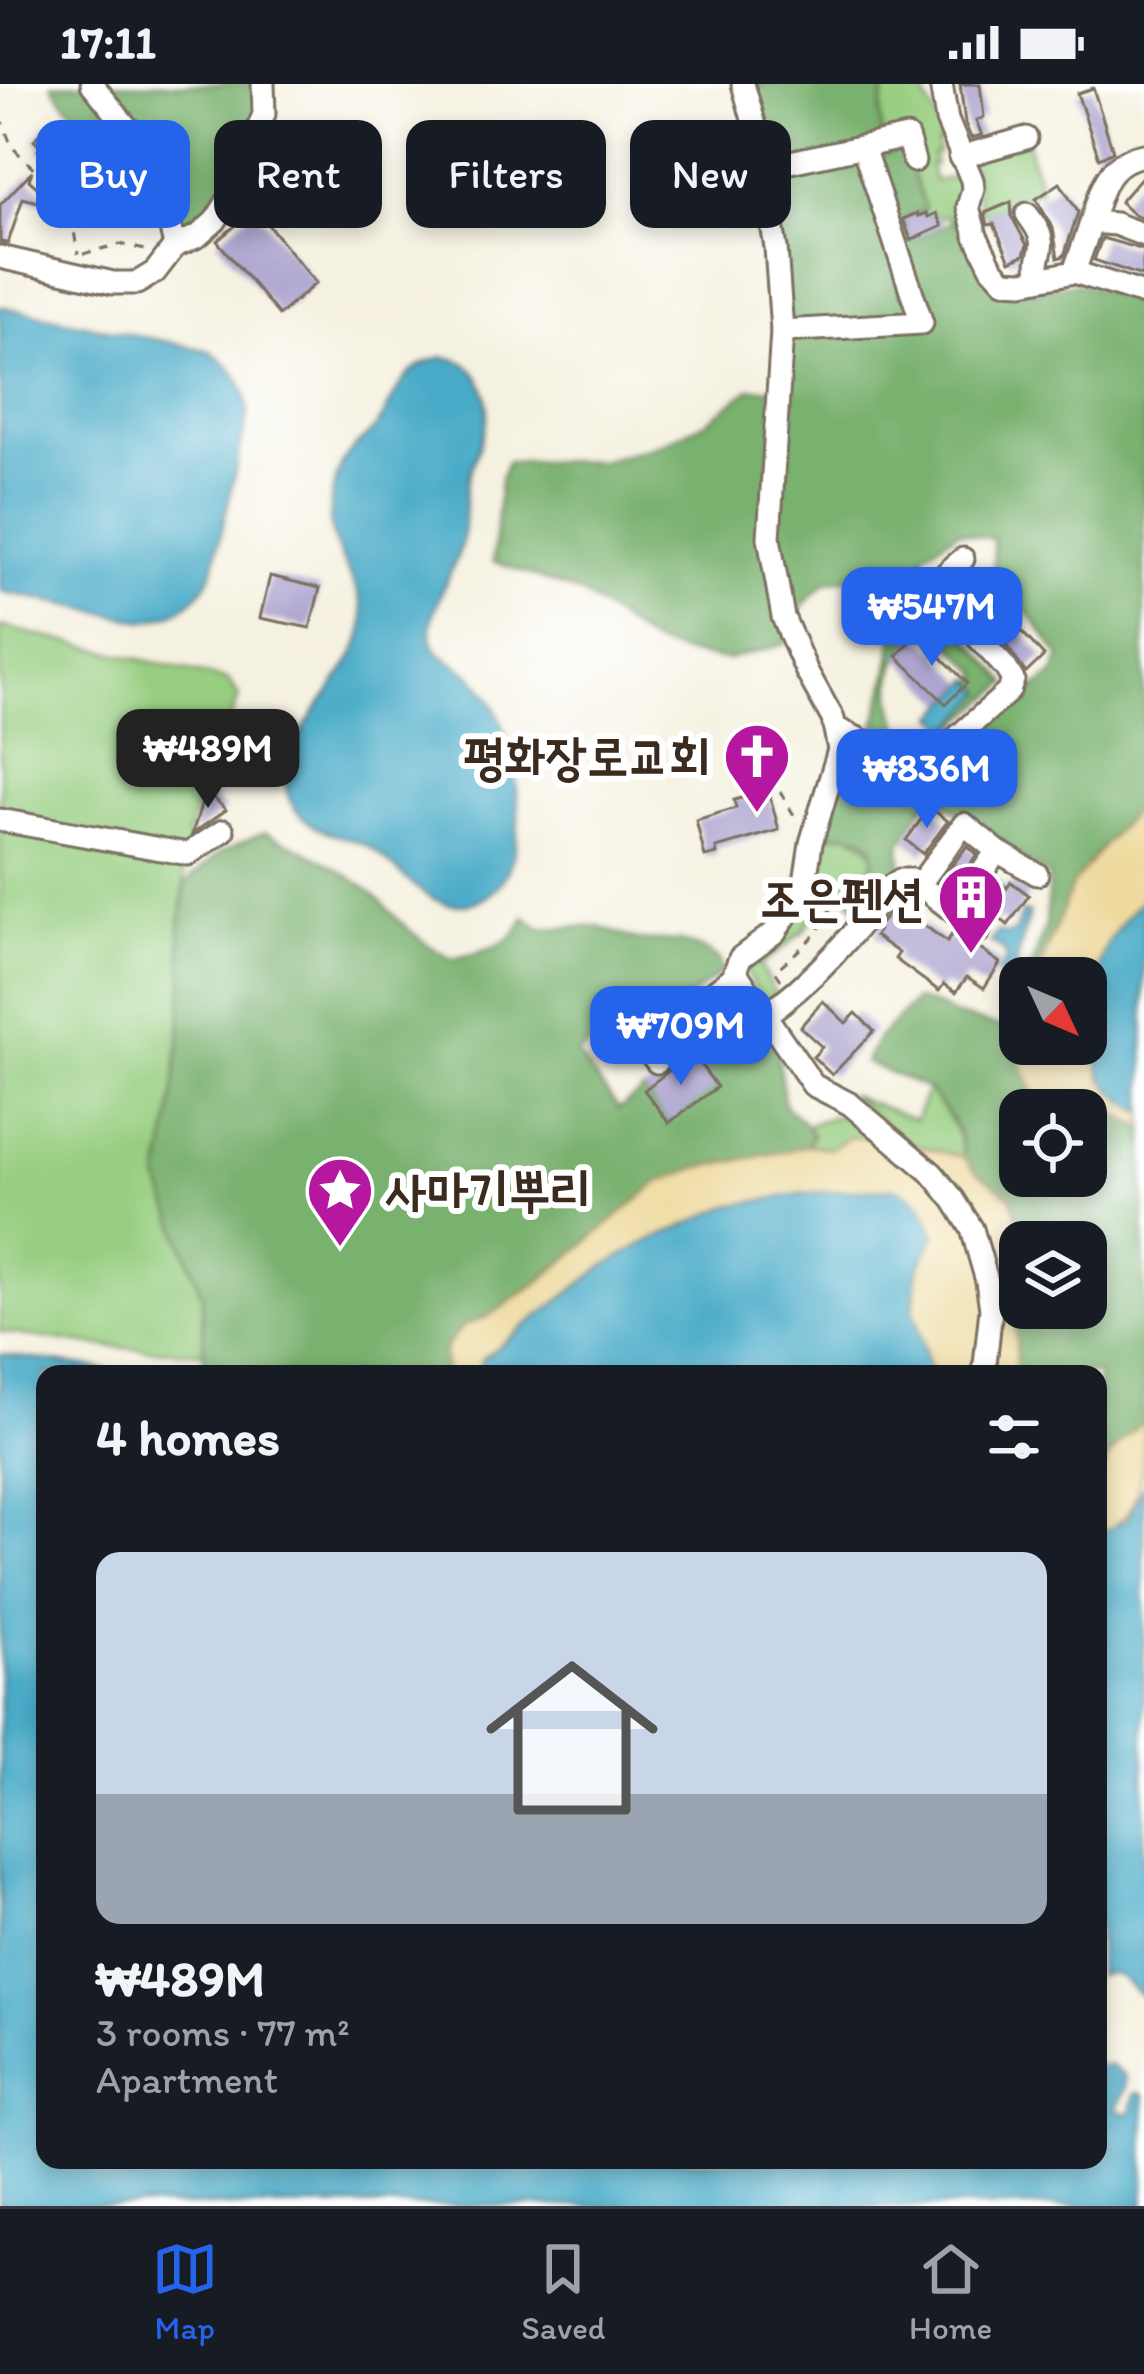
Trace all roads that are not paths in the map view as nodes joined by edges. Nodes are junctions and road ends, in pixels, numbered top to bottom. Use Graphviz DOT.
graph roads {
  1 [pos="92,84"];
  2 [pos="262,84"];
  3 [pos="743,84"];
  4 [pos="941,84"];
  5 [pos="753,120"];
  6 [pos="1026,138"];
  7 [pos="863,147"];
  8 [pos="1144,155"];
  9 [pos="960,157"];
  10 [pos="914,161"];
  11 [pos="791,162"];
  12 [pos="1027,214"];
  13 [pos="1091,222"];
  14 [pos="772,228"];
  15 [pos="1144,235"];
  16 [pos="171,251"];
  17 [pos="0,257"];
  18 [pos="1074,272"];
  19 [pos="1040,278"];
  20 [pos="1143,291"];
  21 [pos="782,331"];
  22 [pos="963,559"];
  23 [pos="835,728"];
  24 [pos="0,820"];
  25 [pos="223,831"];
  26 [pos="998,851"];
  27 [pos="1037,874"];
  28 [pos="919,885"];
  29 [pos="954,912"];
  30 [pos="980,932"];
  31 [pos="737,974"];
  32 [pos="764,1016"];
  33 [pos="657,1062"];
  34 [pos="985,1365"];
  1 -- 16 [label="lane"];
  2 -- 16 [label="lane"];
  3 -- 5 [label="lane"];
  4 -- 9 [label="lane"];
  6 -- 9 [label="lane"];
  7 -- 10 [label="lane"];
  7 -- 11 [label="lane"];
  7 -- 21 [label="lane"];
  8 -- 13 [label="lane"];
  9 -- 19 [label="lane"];
  12 -- 19 [label="lane"];
  13 -- 15 [label="lane"];
  13 -- 18 [label="lane"];
  14 -- 21 [label="lane"];
  16 -- 17 [label="lane"];
  18 -- 19 [label="lane"];
  18 -- 20 [label="lane"];
  21 -- 23 [label="lane"];
  22 -- 23 [label="lane"];
  23 -- 31 [label="lane"];
  24 -- 25 [label="lane"];
  26 -- 27 [label="lane"];
  26 -- 28 [label="lane"];
  26 -- 29 [label="lane"];
  28 -- 29 [label="lane"];
  28 -- 32 [label="lane"];
  29 -- 30 [label="lane"];
  31 -- 32 [label="lane"];
  31 -- 33 [label="lane"];
  32 -- 34 [label="lane"];
}
